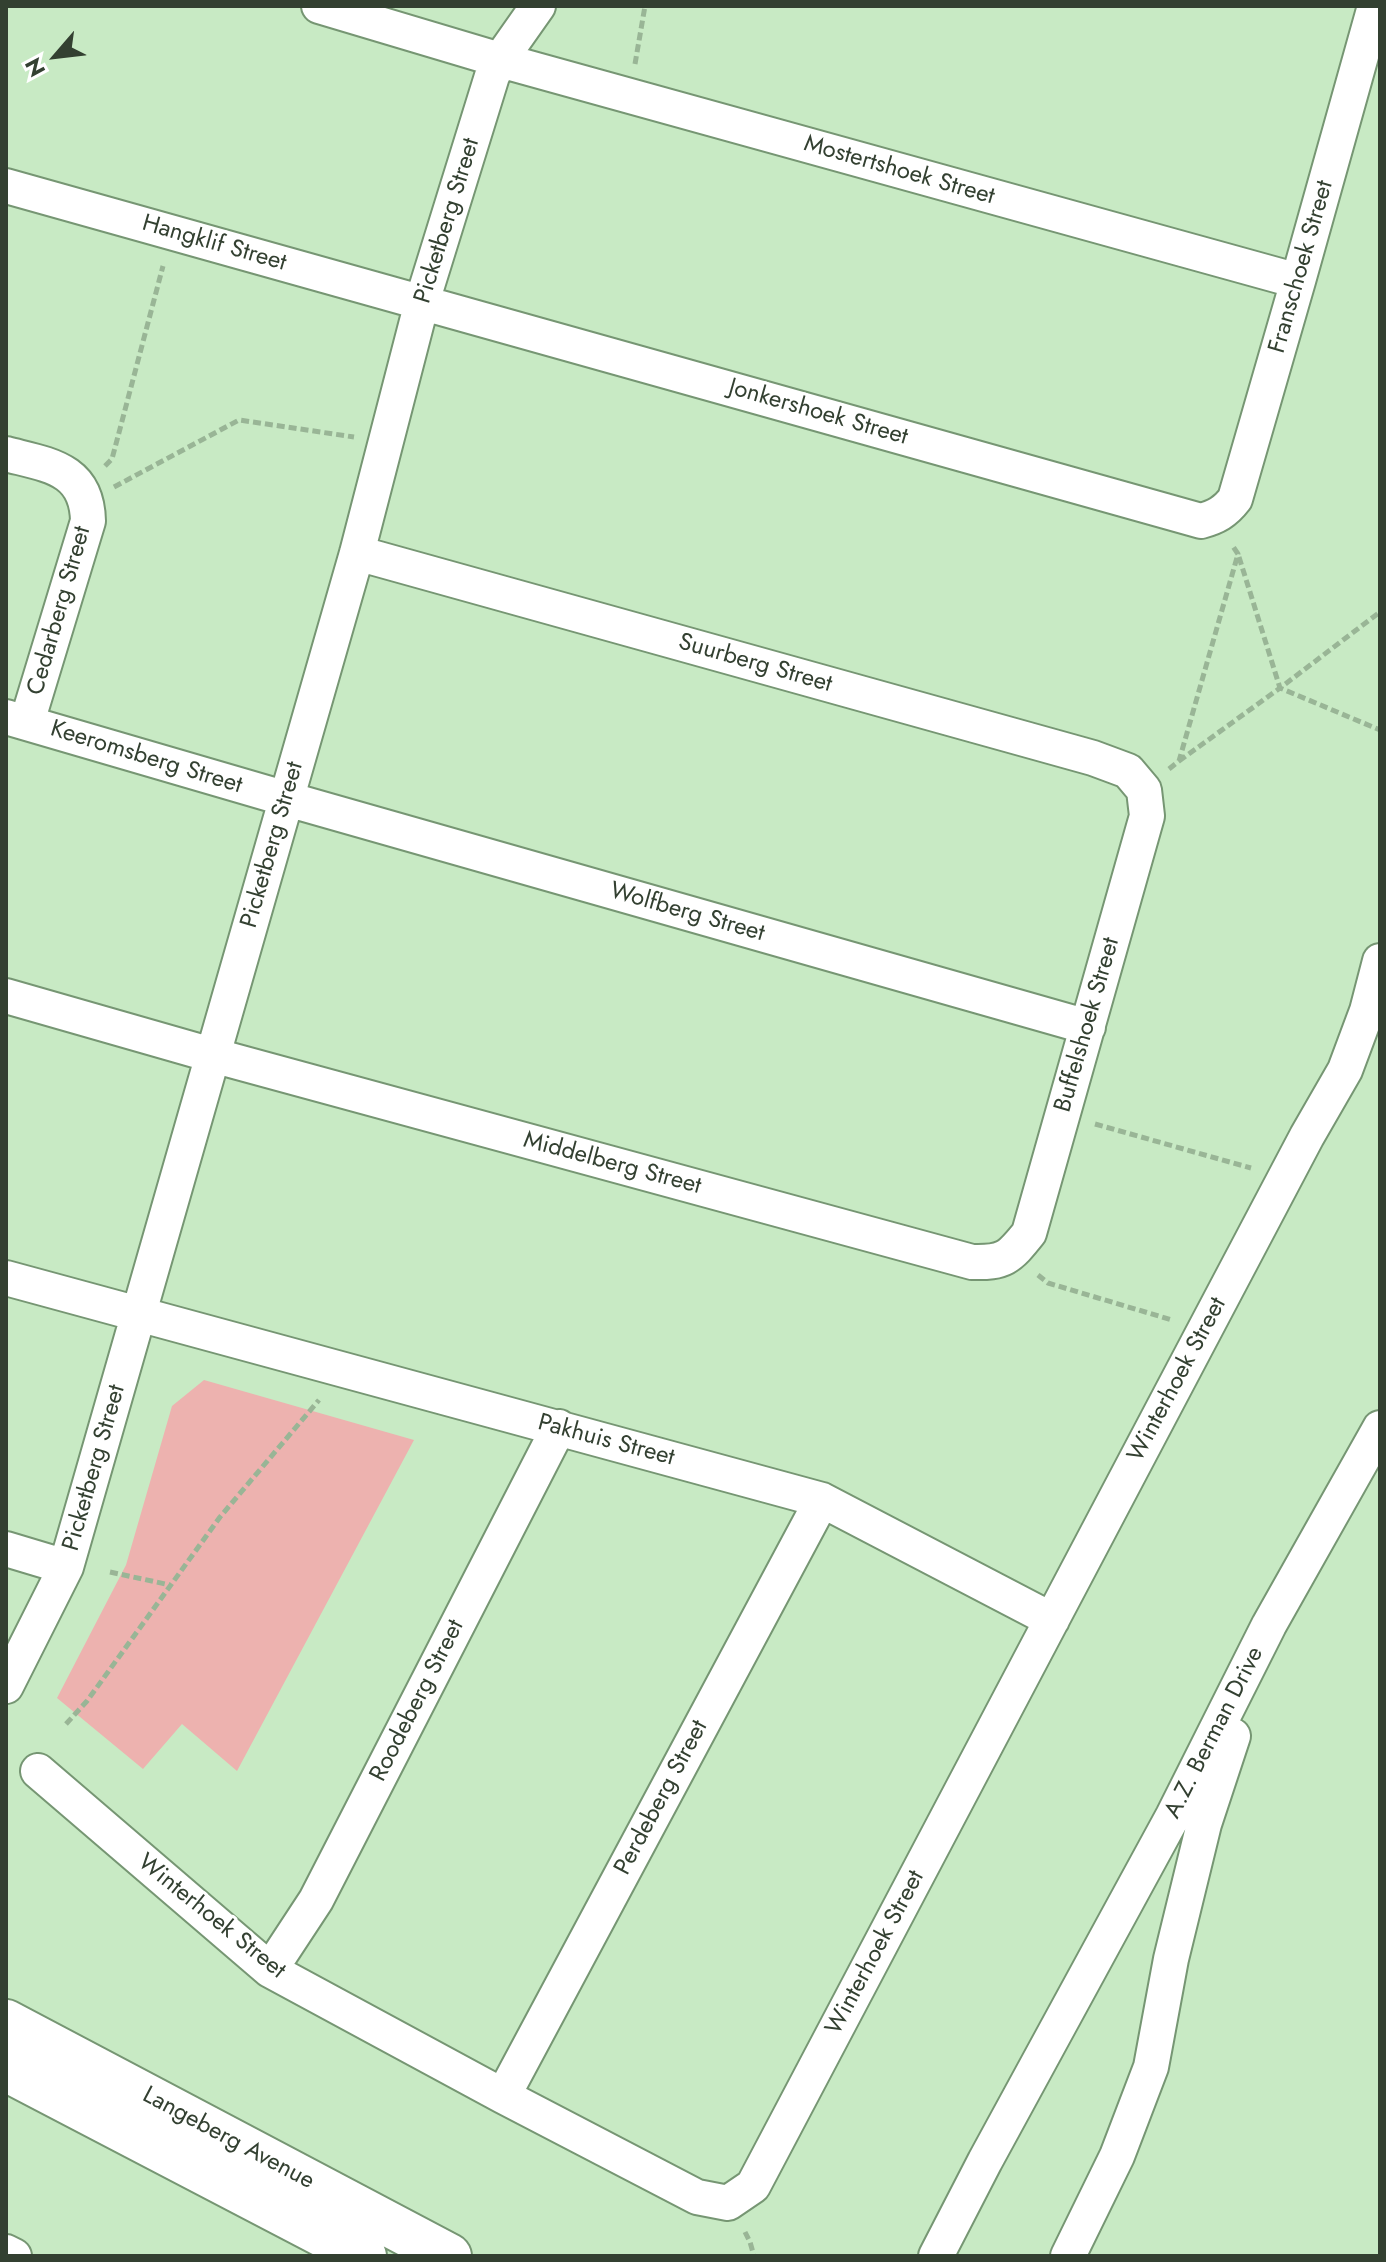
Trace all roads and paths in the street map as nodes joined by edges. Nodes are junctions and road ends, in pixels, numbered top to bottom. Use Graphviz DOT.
graph roads {
  1 [pos="319,6"];
  2 [pos="538,6"];
  3 [pos="645,6"];
  4 [pos="1378,7"];
  5 [pos="500,60"];
  6 [pos="630,96"];
  7 [pos="6,186"];
  8 [pos="172,232"];
  9 [pos="1298,281"];
  10 [pos="422,302"];
  11 [pos="386,444"];
  12 [pos="6,454"];
  13 [pos="82,490"];
  14 [pos="1213,518"];
  15 [pos="357,553"];
  16 [pos="1238,554"];
  17 [pos="1380,612"];
  18 [pos="1280,688"];
  19 [pos="17,719"];
  20 [pos="1380,730"];
  21 [pos="1179,761"];
  22 [pos="1144,790"];
  23 [pos="287,799"];
  24 [pos="1380,961"];
  25 [pos="6,996"];
  26 [pos="1088,1027"];
  27 [pos="212,1055"];
  28 [pos="1063,1115"];
  29 [pos="1285,1177"];
  30 [pos="1012,1254"];
  31 [pos="6,1278"];
  32 [pos="138,1316"];
  33 [pos="1201,1337"];
  34 [pos="320,1399"];
  35 [pos="559,1427"];
  36 [pos="1380,1428"];
  37 [pos="822,1500"];
  38 [pos="6,1549"];
  39 [pos="66,1567"];
  40 [pos="110,1572"];
  41 [pos="170,1585"];
  42 [pos="1052,1620"];
  43 [pos="1269,1625"];
  44 [pos="6,1686"];
  45 [pos="66,1724"];
  46 [pos="38,1771"];
  47 [pos="270,1970"];
  48 [pos="6,2022"];
  49 [pos="6,2069"];
  50 [pos="503,2096"];
  51 [pos="738,2221"];
  52 [pos="6,2252"];
  53 [pos="14,2256"];
  54 [pos="364,2256"];
  55 [pos="449,2256"];
  56 [pos="754,2256"];
  57 [pos="936,2256"];
  58 [pos="1068,2256"];
  1 -- 5 [label="street"];
  2 -- 5 [label="street, Picketberg Street"];
  3 -- 6 [label="path"];
  4 -- 9 [label="street, Franschoek Street"];
  5 -- 6 [label="street, Mostertshoek Street"];
  5 -- 10 [label="street, Picketberg Street"];
  6 -- 9 [label="street, Mostertshoek Street"];
  7 -- 8 [label="street, Hangklif Street"];
  8 -- 10 [label="street, Hangklif Street"];
  8 -- 13 [label="path"];
  9 -- 14 [label="street, Franschoek Street"];
  10 -- 11 [label="street, Picketberg Street"];
  10 -- 14 [label="street, Jonkershoek Street"];
  11 -- 13 [label="path"];
  11 -- 15 [label="street, Picketberg Street"];
  12 -- 13 [label="street, Cedarberg Street"];
  13 -- 19 [label="street, Cedarberg Street"];
  14 -- 16 [label="path"];
  15 -- 22 [label="street, Suurberg Street"];
  15 -- 23 [label="street, Picketberg Street"];
  16 -- 18 [label="path"];
  16 -- 21 [label="path"];
  17 -- 18 [label="path"];
  18 -- 20 [label="path"];
  18 -- 21 [label="path"];
  19 -- 23 [label="street, Keeromsberg Street"];
  21 -- 22 [label="path"];
  22 -- 26 [label="street, Buffelshoek Street"];
  23 -- 26 [label="street, Wolfberg Street"];
  23 -- 27 [label="street, Picketberg Street"];
  24 -- 29 [label="street, Winterhoek Street"];
  25 -- 27 [label="street, Middelberg Street"];
  26 -- 28 [label="street, Buffelshoek Street"];
  27 -- 30 [label="street, Middelberg Street"];
  27 -- 32 [label="street, Picketberg Street"];
  28 -- 29 [label="path"];
  28 -- 30 [label="street, Buffelshoek Street"];
  29 -- 33 [label="street, Winterhoek Street"];
  30 -- 33 [label="path"];
  31 -- 32 [label="street, Pakhuis Street"];
  32 -- 35 [label="street, Pakhuis Street"];
  32 -- 39 [label="street, Picketberg Street"];
  33 -- 42 [label="street, Winterhoek Street"];
  34 -- 41 [label="path"];
  35 -- 37 [label="street, Pakhuis Street"];
  35 -- 47 [label="street, Roodeberg Street"];
  36 -- 43 [label="street"];
  37 -- 42 [label="street, Pakhuis Street"];
  37 -- 50 [label="street, Perdeberg Street"];
  38 -- 39 [label="street"];
  39 -- 44 [label="street, Picketberg Street"];
  40 -- 41 [label="path"];
  41 -- 45 [label="path"];
  42 -- 50 [label="street, Winterhoek Street"];
  43 -- 57 [label="street, A.Z. Berman Drive"];
  43 -- 58 [label="street, A.Z. Berman Drive"];
  46 -- 47 [label="street, Winterhoek Street"];
  47 -- 50 [label="street, Winterhoek Street"];
  48 -- 55 [label="street, Langeberg Avenue"];
  49 -- 54 [label="street, Langeberg Avenue"];
  51 -- 56 [label="path"];
  52 -- 53 [label="street"];
}
